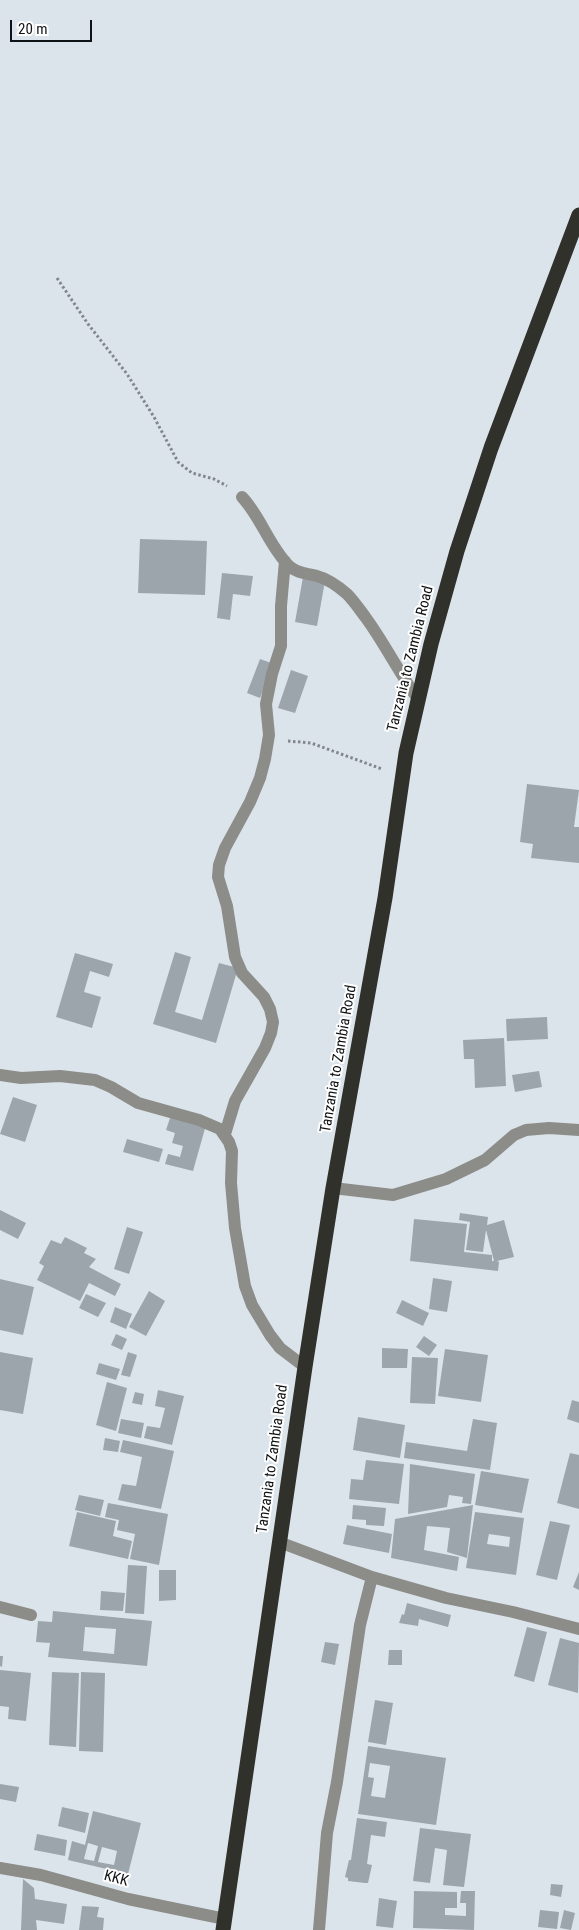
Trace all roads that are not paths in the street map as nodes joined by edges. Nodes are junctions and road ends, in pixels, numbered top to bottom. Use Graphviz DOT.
graph roads {
  1 [pos="579,215"];
  2 [pos="242,497"];
  3 [pos="285,561"];
  4 [pos="418,699"];
  5 [pos="0,1075"];
  6 [pos="579,1130"];
  7 [pos="225,1134"];
  8 [pos="333,1188"];
  9 [pos="304,1367"];
  10 [pos="279,1542"];
  11 [pos="372,1577"];
  12 [pos="0,1607"];
  13 [pos="31,1615"];
  14 [pos="579,1629"];
  15 [pos="0,1868"];
  16 [pos="224,1924"];
  17 [pos="319,1930"];
  1 -- 4 [label="highway, Tanzania to Zambia Road"];
  2 -- 3 [label="street"];
  3 -- 4 [label="street"];
  3 -- 7 [label="street"];
  4 -- 8 [label="highway, Tanzania to Zambia Road"];
  5 -- 7 [label="street"];
  6 -- 8 [label="street"];
  7 -- 9 [label="street"];
  8 -- 9 [label="highway, Tanzania to Zambia Road"];
  9 -- 10 [label="highway, Tanzania to Zambia Road"];
  10 -- 11 [label="street"];
  10 -- 16 [label="highway, Tanzania to Zambia Road"];
  11 -- 14 [label="street"];
  11 -- 17 [label="street"];
  12 -- 13 [label="street"];
  15 -- 16 [label="street, KKK"];
}
